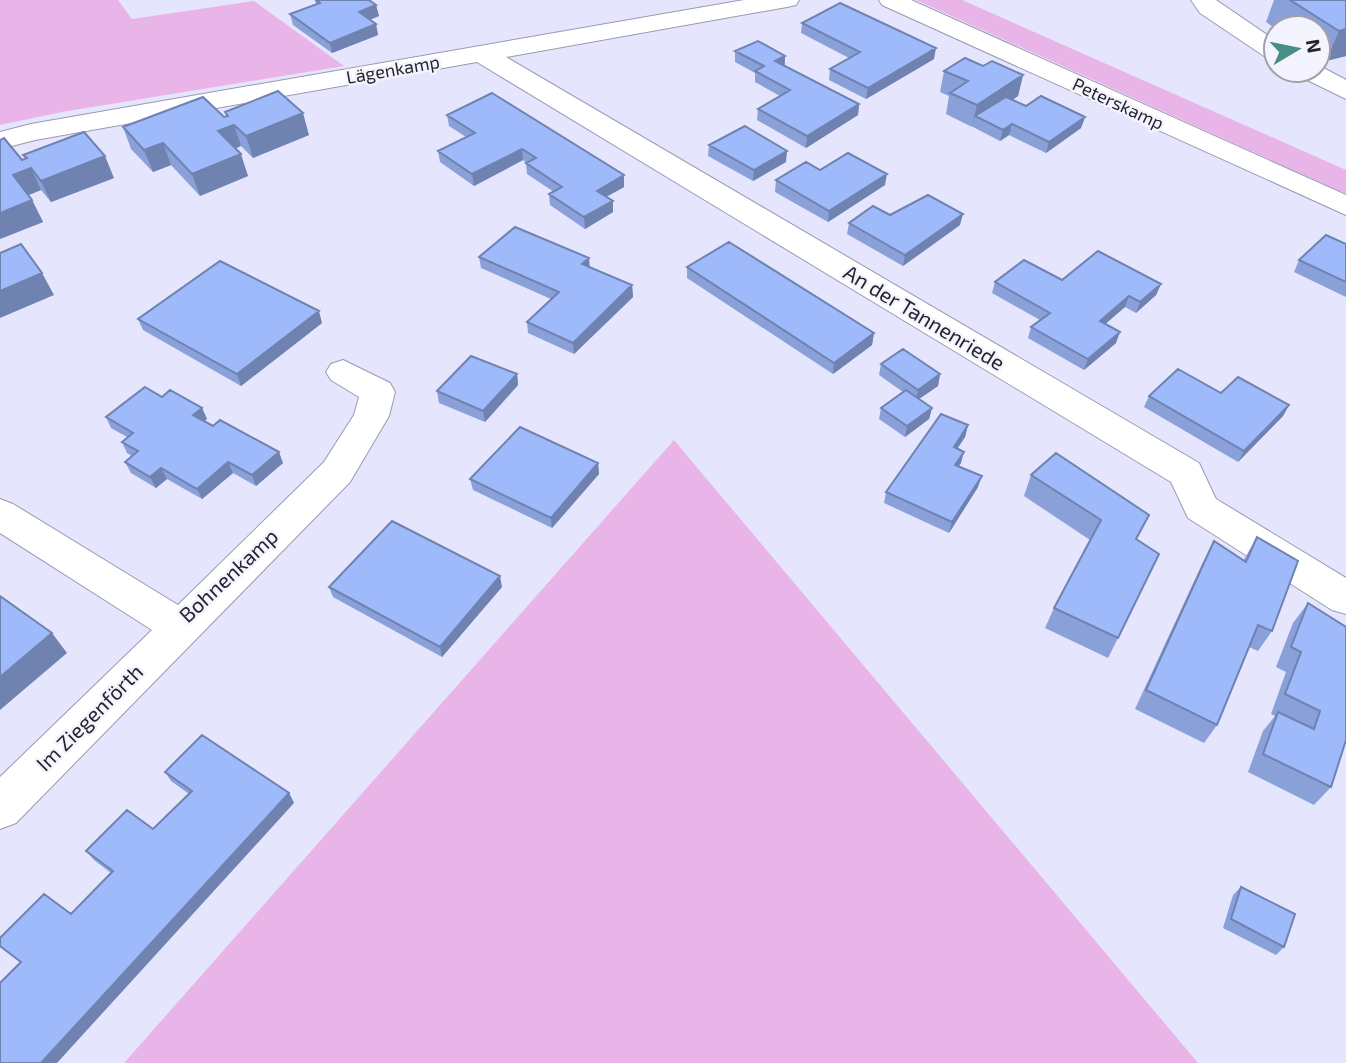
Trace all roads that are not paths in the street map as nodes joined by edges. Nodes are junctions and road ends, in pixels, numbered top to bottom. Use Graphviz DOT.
graph roads {
  1 [pos="787,0"];
  2 [pos="891,0"];
  3 [pos="1203,0"];
  4 [pos="1262,43"];
  5 [pos="484,55"];
  6 [pos="0,141"];
  7 [pos="1346,173"];
  8 [pos="1303,187"];
  9 [pos="1346,206"];
  10 [pos="343,372"];
  11 [pos="0,514"];
  12 [pos="1346,598"];
  13 [pos="181,628"];
  14 [pos="0,808"];
  1 -- 5 [label="street, Lägenkamp"];
  2 -- 8 [label="street, Peterskamp"];
  3 -- 4 [label="street"];
  5 -- 6 [label="street, Lägenkamp"];
  5 -- 12 [label="street, An der Tannenriede"];
  7 -- 8 [label="street"];
  8 -- 9 [label="street, Peterskamp"];
  10 -- 13 [label="street, Bohnenkamp"];
  11 -- 13 [label="street, Bohnenkamp"];
  13 -- 14 [label="street, Im Ziegenförth"];
}
